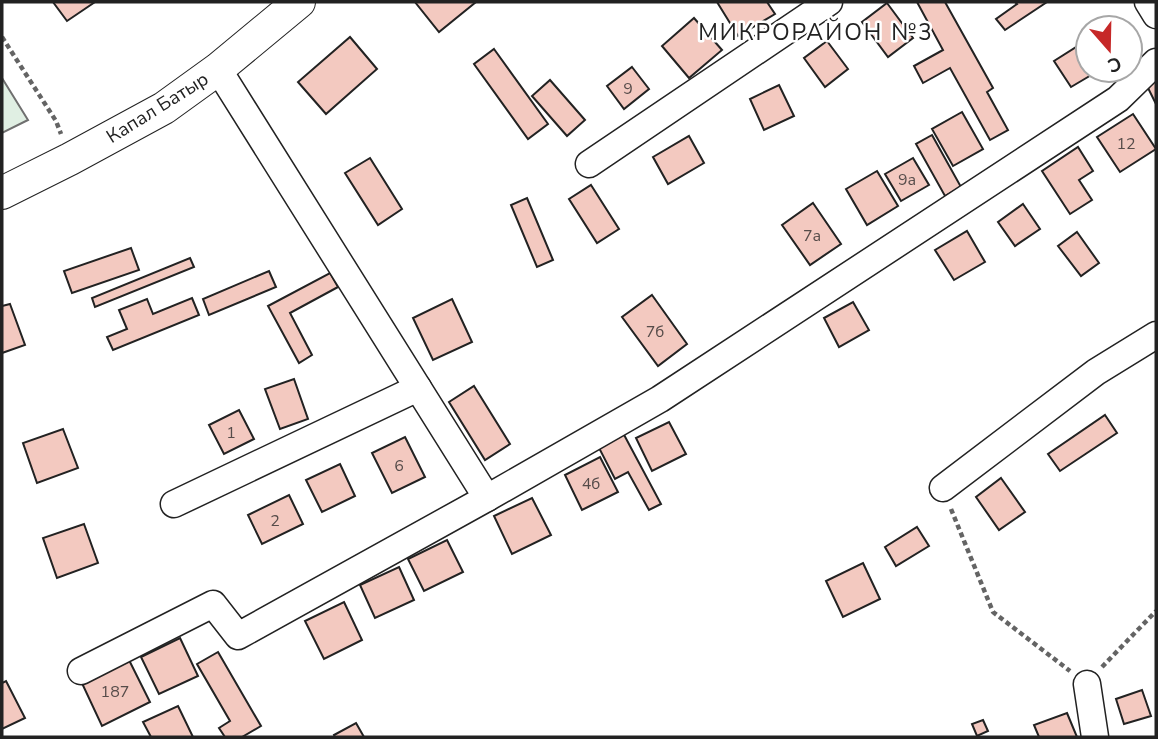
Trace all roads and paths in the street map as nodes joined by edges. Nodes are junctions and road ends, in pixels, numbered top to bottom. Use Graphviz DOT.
graph roads {
  1 [pos="299,2"];
  2 [pos="829,2"];
  3 [pos="1148,2"];
  4 [pos="1156,15"];
  5 [pos="2,37"];
  6 [pos="1156,62"];
  7 [pos="218,69"];
  8 [pos="70,159"];
  9 [pos="589,163"];
  10 [pos="2,193"];
  11 [pos="1156,335"];
  12 [pos="418,388"];
  13 [pos="943,488"];
  14 [pos="487,498"];
  15 [pos="174,504"];
  16 [pos="1156,611"];
  17 [pos="81,671"];
  18 [pos="1087,684"];
  19 [pos="1096,737"];
  1 -- 7 [label="main road, Капал Батыр"];
  2 -- 9 [label="street"];
  3 -- 4 [label="street"];
  5 -- 8 [label="path"];
  6 -- 14 [label="street"];
  7 -- 8 [label="main road, Капал Батыр"];
  7 -- 12 [label="street"];
  8 -- 10 [label="main road, Капал Батыр"];
  11 -- 13 [label="street"];
  12 -- 14 [label="street"];
  12 -- 15 [label="street"];
  13 -- 18 [label="path"];
  14 -- 17 [label="street"];
  16 -- 18 [label="path"];
  18 -- 19 [label="street"];
}
